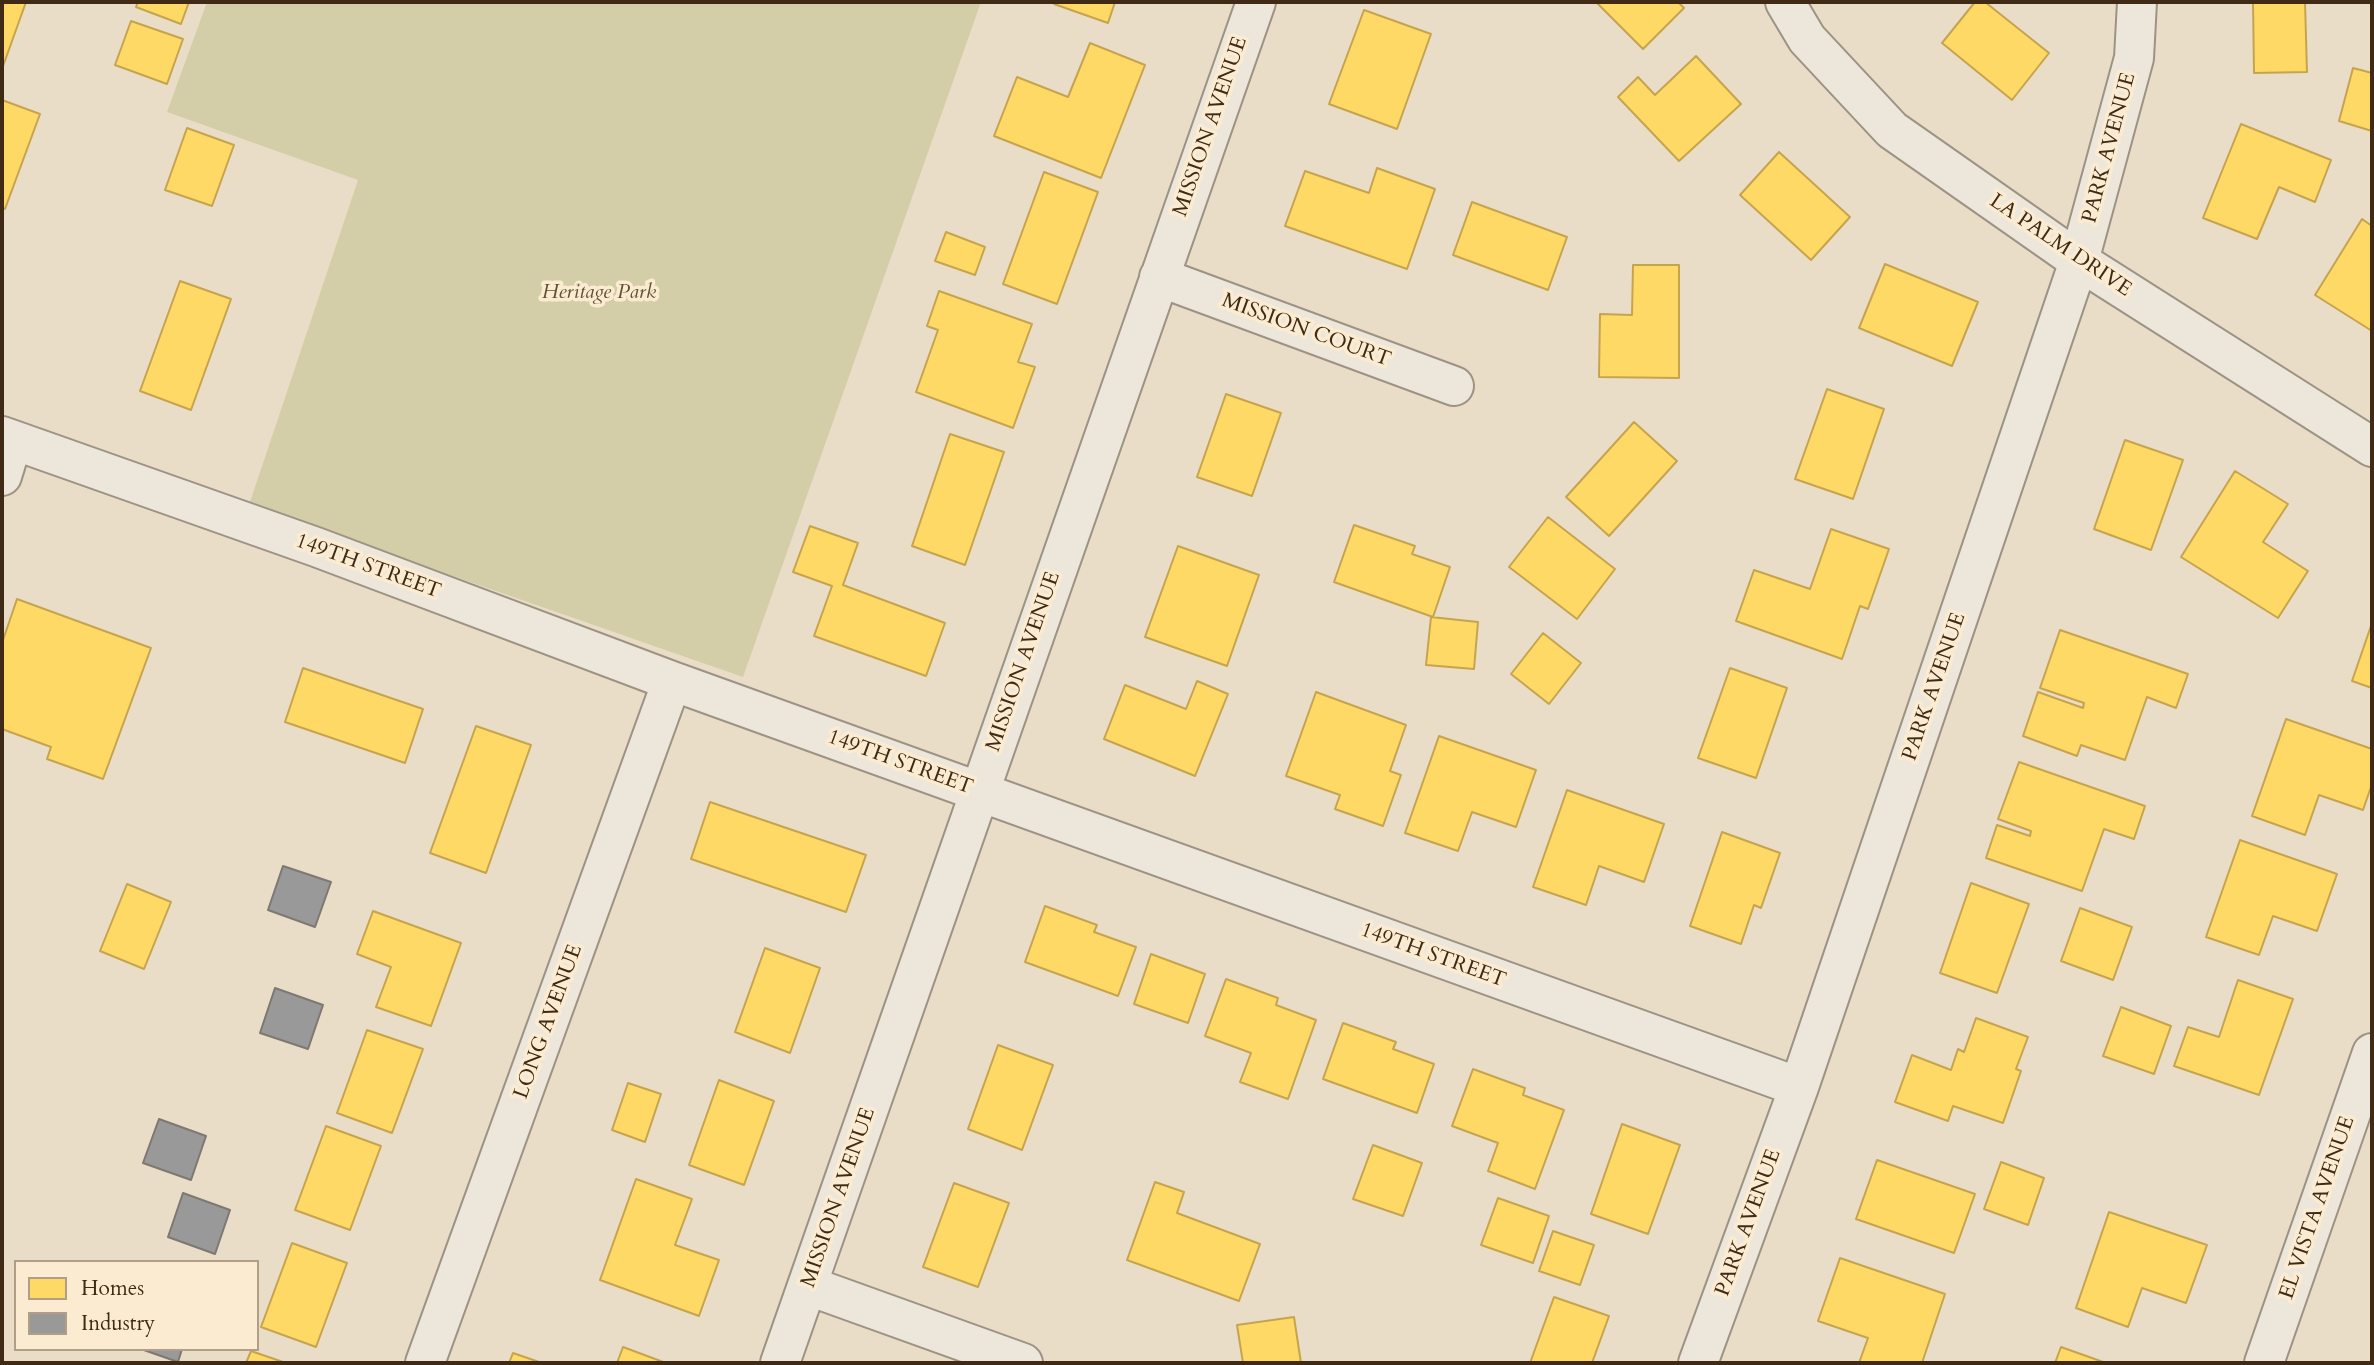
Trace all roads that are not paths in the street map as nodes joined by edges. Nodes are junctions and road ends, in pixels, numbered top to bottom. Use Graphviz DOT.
graph roads {
  1 [pos="1255,2"];
  2 [pos="1785,2"];
  3 [pos="2137,2"];
  4 [pos="2079,261"];
  5 [pos="1159,277"];
  6 [pos="1454,386"];
  7 [pos="8,438"];
  8 [pos="2372,447"];
  9 [pos="2,476"];
  10 [pos="672,681"];
  11 [pos="978,792"];
  12 [pos="2372,1053"];
  13 [pos="1799,1087"];
  14 [pos="809,1286"];
  15 [pos="425,1363"];
  16 [pos="780,1363"];
  17 [pos="1023,1363"];
  18 [pos="1698,1363"];
  19 [pos="2264,1363"];
  1 -- 5 [label="street, MISSION AVENUE"];
  2 -- 4 [label="street, LA PALM DRIVE"];
  3 -- 4 [label="street, PARK AVENUE"];
  4 -- 8 [label="street, LA PALM DRIVE"];
  4 -- 13 [label="street, PARK AVENUE"];
  5 -- 6 [label="street, MISSION COURT"];
  5 -- 11 [label="street, MISSION AVENUE"];
  7 -- 9 [label="street"];
  7 -- 10 [label="street, 149TH STREET"];
  10 -- 11 [label="street, 149TH STREET"];
  10 -- 15 [label="street, LONG AVENUE"];
  11 -- 13 [label="street, 149TH STREET"];
  11 -- 14 [label="street, MISSION AVENUE"];
  12 -- 19 [label="street, EL VISTA AVENUE"];
  13 -- 18 [label="street, PARK AVENUE"];
  14 -- 16 [label="street, MISSION AVENUE"];
  14 -- 17 [label="street"];
}
